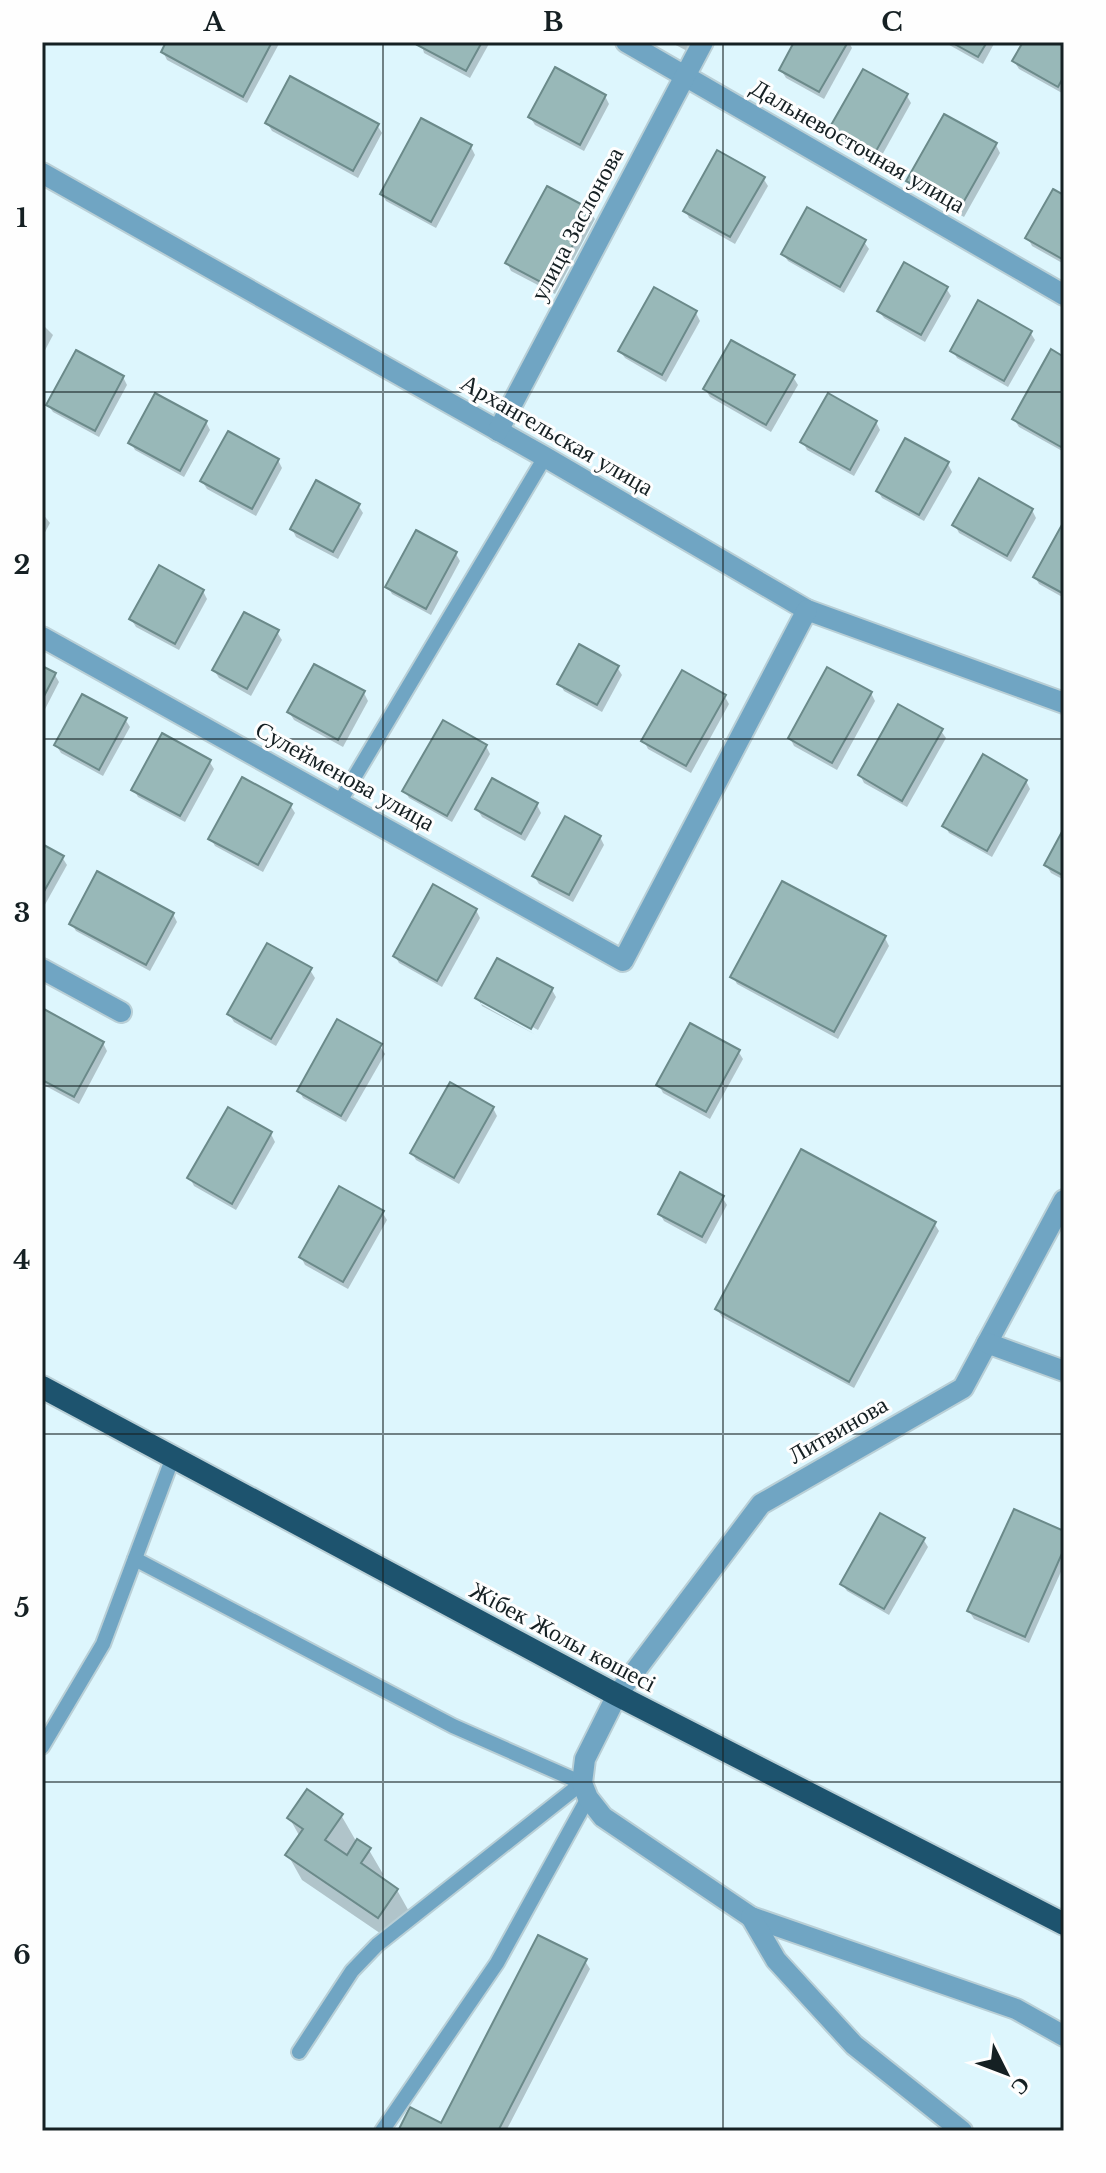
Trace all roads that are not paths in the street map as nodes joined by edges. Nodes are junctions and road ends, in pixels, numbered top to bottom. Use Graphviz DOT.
graph roads {
  1 [pos="626,42"];
  2 [pos="703,42"];
  3 [pos="685,76"];
  4 [pos="42,173"];
  5 [pos="1064,295"];
  6 [pos="498,431"];
  7 [pos="545,457"];
  8 [pos="807,610"];
  9 [pos="42,637"];
  10 [pos="1064,703"];
  11 [pos="339,803"];
  12 [pos="42,969"];
  13 [pos="121,1012"];
  14 [pos="1064,1200"];
  15 [pos="987,1343"];
  16 [pos="1064,1371"];
  17 [pos="42,1387"];
  18 [pos="173,1457"];
  19 [pos="135,1559"];
  20 [pos="617,1695"];
  21 [pos="42,1747"];
  22 [pos="585,1791"];
  23 [pos="751,1917"];
  24 [pos="1064,1924"];
  25 [pos="1064,2036"];
  26 [pos="299,2052"];
  27 [pos="382,2131"];
  28 [pos="962,2131"];
  1 -- 3 [label="street, Дальневосточная улица"];
  2 -- 3 [label="street, улица Заслонова"];
  3 -- 5 [label="street, Дальневосточная улица"];
  3 -- 6 [label="street, улица Заслонова"];
  4 -- 6 [label="street, Архангельская улица"];
  6 -- 7 [label="street, Архангельская улица"];
  7 -- 8 [label="street, Архангельская улица"];
  7 -- 11 [label="lane"];
  8 -- 10 [label="street, Архангельская улица"];
  8 -- 11 [label="street, Сулейменова улица"];
  9 -- 11 [label="street, Сулейменова улица"];
  12 -- 13 [label="street"];
  14 -- 15 [label="street, Литвинова"];
  15 -- 16 [label="street"];
  15 -- 20 [label="street, Литвинова"];
  17 -- 18 [label="highway, Жібек Жолы көшесі"];
  18 -- 19 [label="lane"];
  18 -- 20 [label="highway, Жібек Жолы көшесі"];
  19 -- 21 [label="lane"];
  19 -- 22 [label="lane"];
  20 -- 22 [label="street, Литвинова"];
  20 -- 24 [label="highway, Жібек Жолы көшесі"];
  22 -- 23 [label="street"];
  22 -- 26 [label="lane"];
  22 -- 27 [label="lane"];
  23 -- 25 [label="street"];
  23 -- 28 [label="street"];
}
